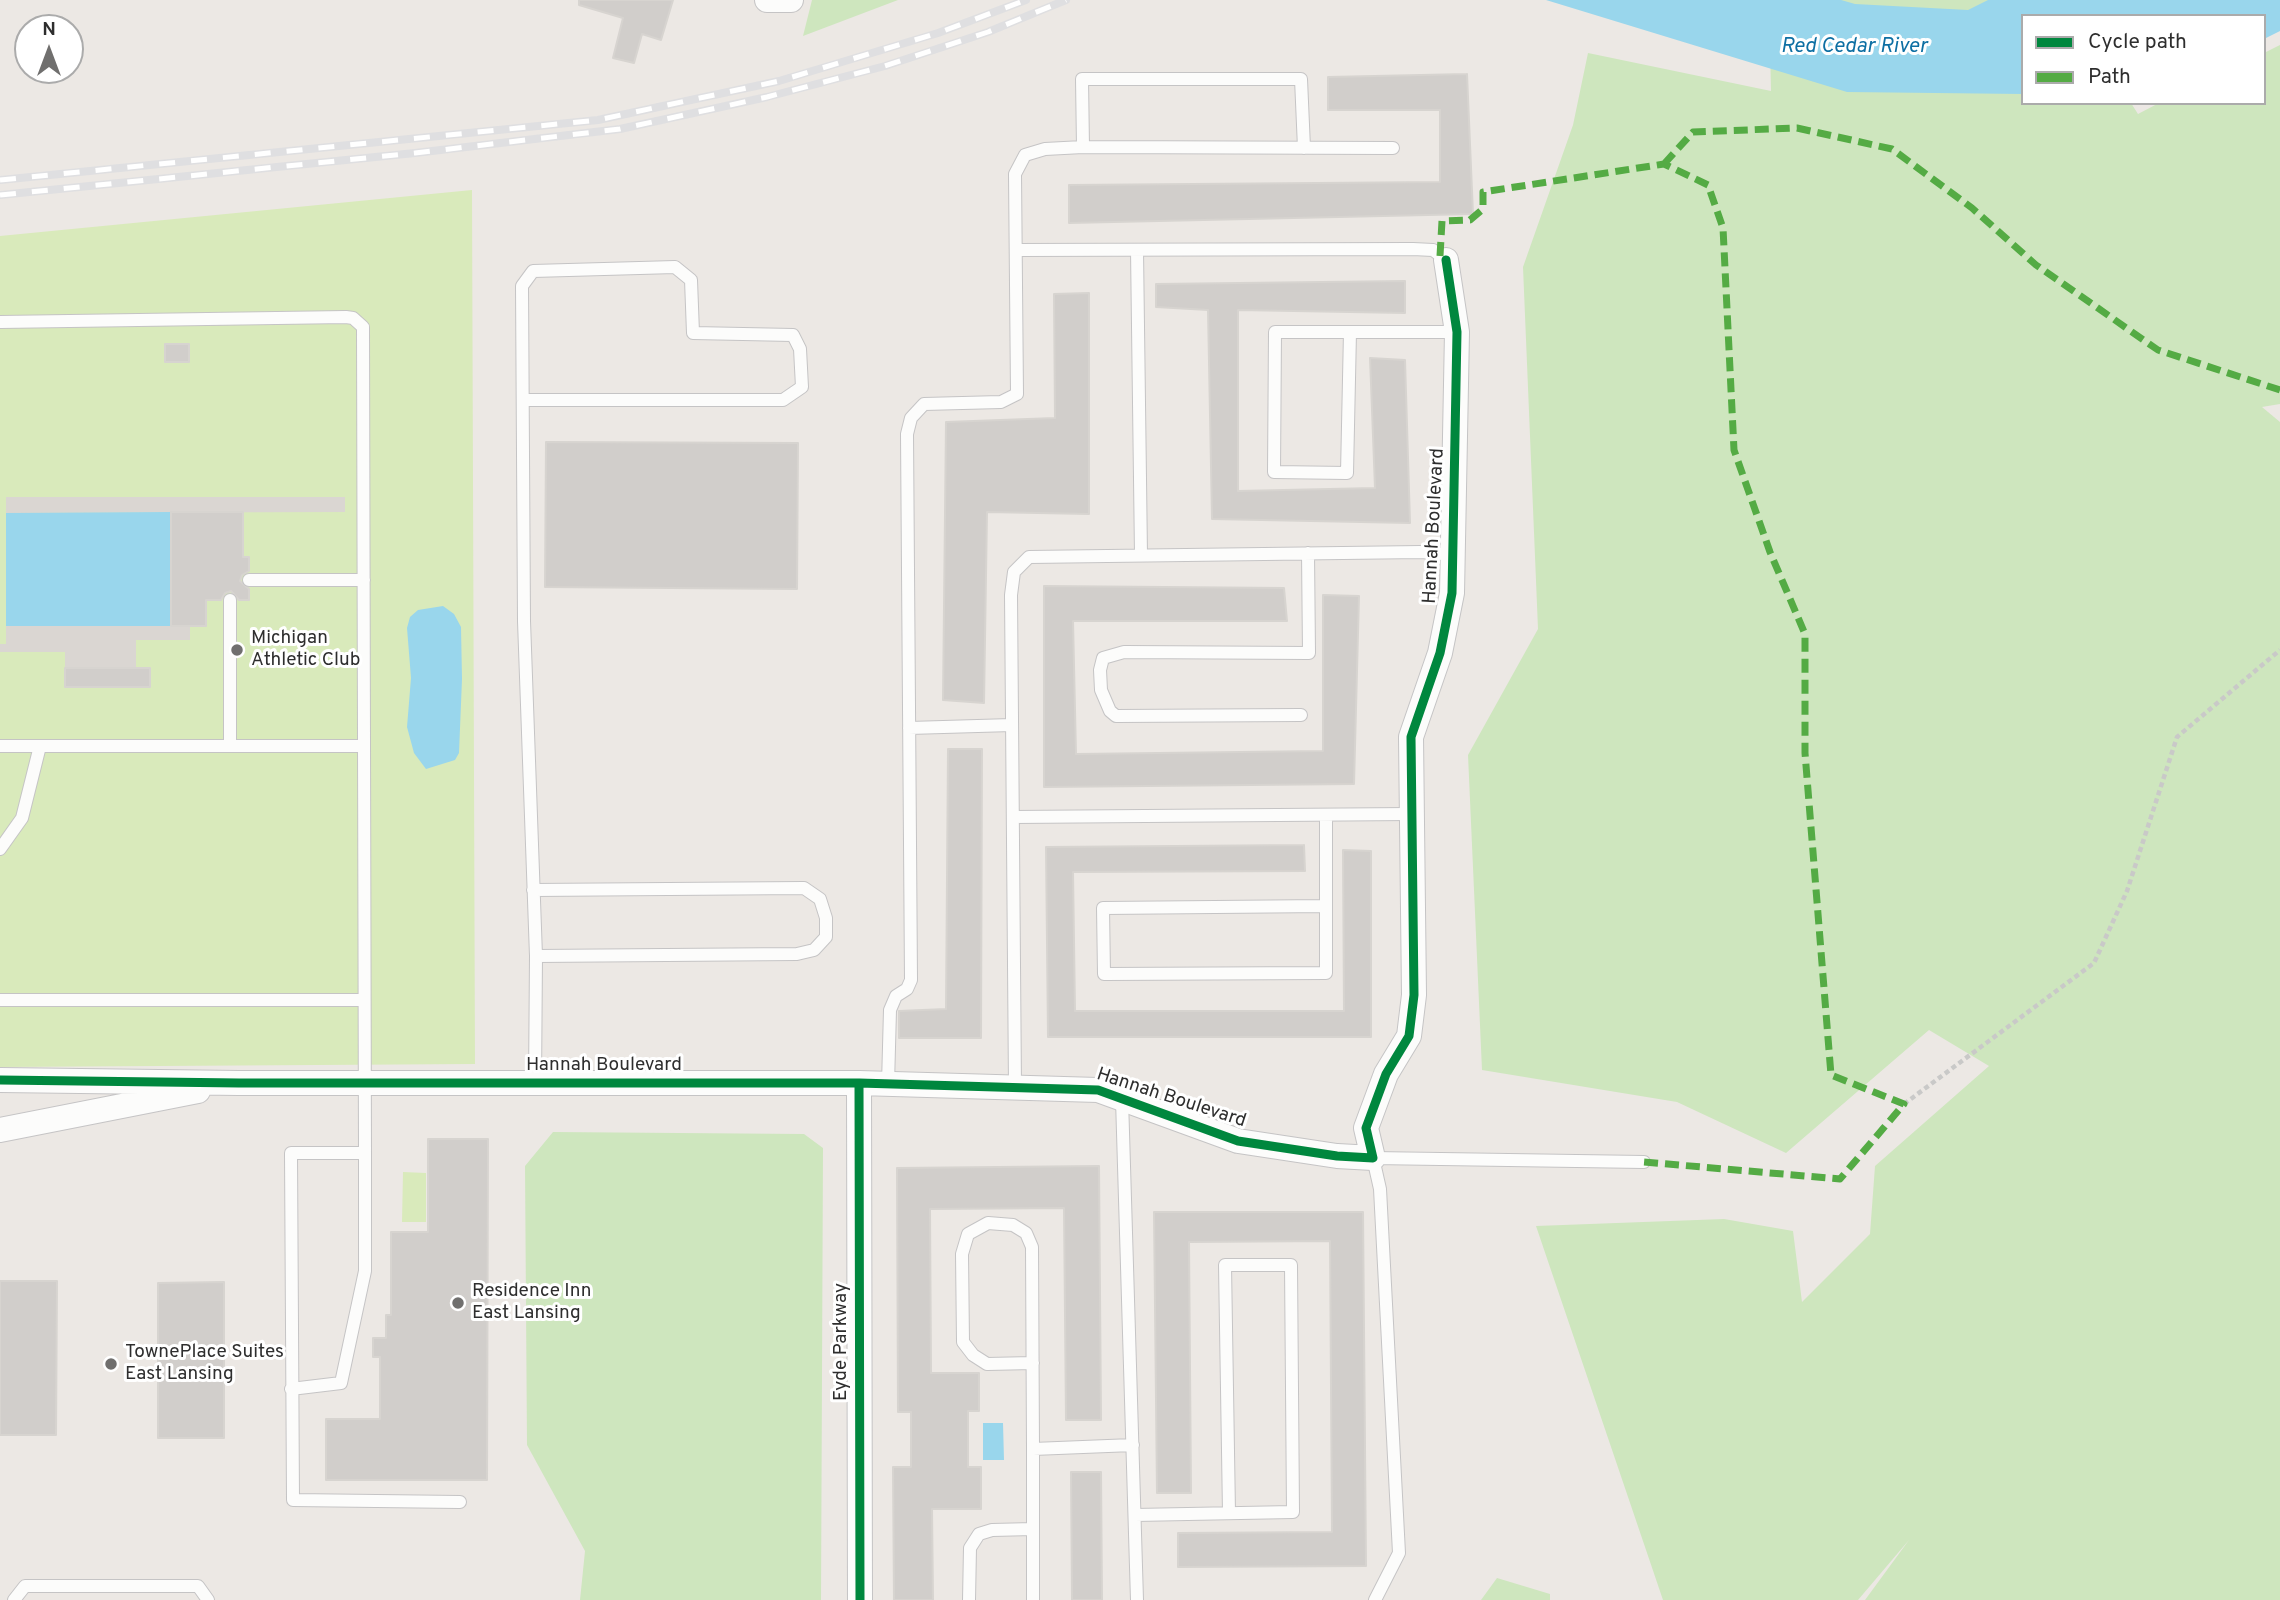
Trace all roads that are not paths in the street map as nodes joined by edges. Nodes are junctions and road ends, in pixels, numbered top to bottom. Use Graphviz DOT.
graph roads {
  1 [pos="767,0"];
  2 [pos="791,0"];
  3 [pos="1083,147"];
  4 [pos="1304,148"];
  5 [pos="1393,148"];
  6 [pos="1016,250"];
  7 [pos="1137,250"];
  8 [pos="1446,260"];
  9 [pos="0,322"];
  10 [pos="1350,332"];
  11 [pos="1457,332"];
  12 [pos="523,400"];
  13 [pos="1308,554"];
  14 [pos="1141,555"];
  15 [pos="1454,555"];
  16 [pos="249,580"];
  17 [pos="364,580"];
  18 [pos="230,600"];
  19 [pos="1301,715"];
  20 [pos="1013,725"];
  21 [pos="909,728"];
  22 [pos="0,746"];
  23 [pos="40,746"];
  24 [pos="230,746"];
  25 [pos="364,746"];
  26 [pos="1410,814"];
  27 [pos="1326,815"];
  28 [pos="1013,817"];
  29 [pos="0,849"];
  30 [pos="533,890"];
  31 [pos="1326,906"];
  32 [pos="536,956"];
  33 [pos="0,1000"];
  34 [pos="364,1000"];
  35 [pos="0,1080"];
  36 [pos="239,1083"];
  37 [pos="364,1083"];
  38 [pos="535,1083"];
  39 [pos="859,1083"];
  40 [pos="888,1084"];
  41 [pos="1015,1087"];
  42 [pos="1122,1099"];
  43 [pos="0,1130"];
  44 [pos="365,1153"];
  45 [pos="1373,1158"];
  46 [pos="1644,1162"];
  47 [pos="1033,1363"];
  48 [pos="291,1389"];
  49 [pos="1133,1445"];
  50 [pos="1034,1448"];
  51 [pos="460,1502"];
  52 [pos="1229,1513"];
  53 [pos="1135,1515"];
  54 [pos="1034,1529"];
  55 [pos="14,1600"];
  56 [pos="208,1600"];
  57 [pos="860,1600"];
  58 [pos="969,1600"];
  59 [pos="1034,1600"];
  60 [pos="1138,1600"];
  61 [pos="1375,1600"];
  1 -- 2 [label="street"];
  3 -- 4 [label="lane"];
  3 -- 4 [label="lane"];
  3 -- 6 [label="lane"];
  4 -- 5 [label="lane"];
  6 -- 7 [label="lane"];
  6 -- 21 [label="lane"];
  7 -- 8 [label="lane"];
  7 -- 14 [label="lane"];
  8 -- 11 [label="street, Hannah Boulevard"];
  9 -- 17 [label="lane"];
  10 -- 10 [label="lane"];
  10 -- 11 [label="lane"];
  11 -- 15 [label="street, Hannah Boulevard"];
  12 -- 12 [label="lane"];
  12 -- 30 [label="lane"];
  13 -- 14 [label="lane"];
  13 -- 15 [label="lane"];
  13 -- 19 [label="lane"];
  14 -- 20 [label="lane"];
  15 -- 26 [label="street, Hannah Boulevard"];
  16 -- 17 [label="lane"];
  17 -- 25 [label="lane"];
  18 -- 24 [label="lane"];
  20 -- 21 [label="lane"];
  20 -- 28 [label="lane"];
  21 -- 40 [label="lane"];
  22 -- 23 [label="lane"];
  23 -- 24 [label="lane"];
  23 -- 29 [label="lane"];
  24 -- 25 [label="lane"];
  25 -- 34 [label="lane"];
  26 -- 27 [label="lane"];
  26 -- 45 [label="street, Hannah Boulevard"];
  27 -- 28 [label="lane"];
  27 -- 31 [label="lane"];
  28 -- 41 [label="lane"];
  30 -- 32 [label="lane"];
  30 -- 32 [label="lane"];
  31 -- 31 [label="lane"];
  32 -- 38 [label="lane"];
  33 -- 34 [label="lane"];
  34 -- 37 [label="lane"];
  35 -- 36 [label="street, Hannah Boulevard"];
  36 -- 37 [label="street, Hannah Boulevard"];
  36 -- 43 [label="street, Hannah Boulevard"];
  37 -- 38 [label="street, Hannah Boulevard"];
  37 -- 44 [label="lane"];
  38 -- 39 [label="street, Hannah Boulevard"];
  39 -- 40 [label="street, Hannah Boulevard"];
  39 -- 57 [label="street, Eyde Parkway"];
  40 -- 41 [label="street, Hannah Boulevard"];
  41 -- 42 [label="street, Hannah Boulevard"];
  42 -- 45 [label="street, Hannah Boulevard"];
  42 -- 49 [label="lane"];
  44 -- 48 [label="lane"];
  44 -- 48 [label="lane"];
  45 -- 46 [label="lane"];
  45 -- 61 [label="lane"];
  47 -- 47 [label="lane"];
  47 -- 50 [label="lane"];
  48 -- 51 [label="lane"];
  49 -- 50 [label="lane"];
  49 -- 53 [label="lane"];
  50 -- 54 [label="lane"];
  52 -- 52 [label="lane"];
  52 -- 53 [label="lane"];
  53 -- 60 [label="lane"];
  54 -- 58 [label="lane"];
  54 -- 59 [label="lane"];
  55 -- 56 [label="lane"];
}
